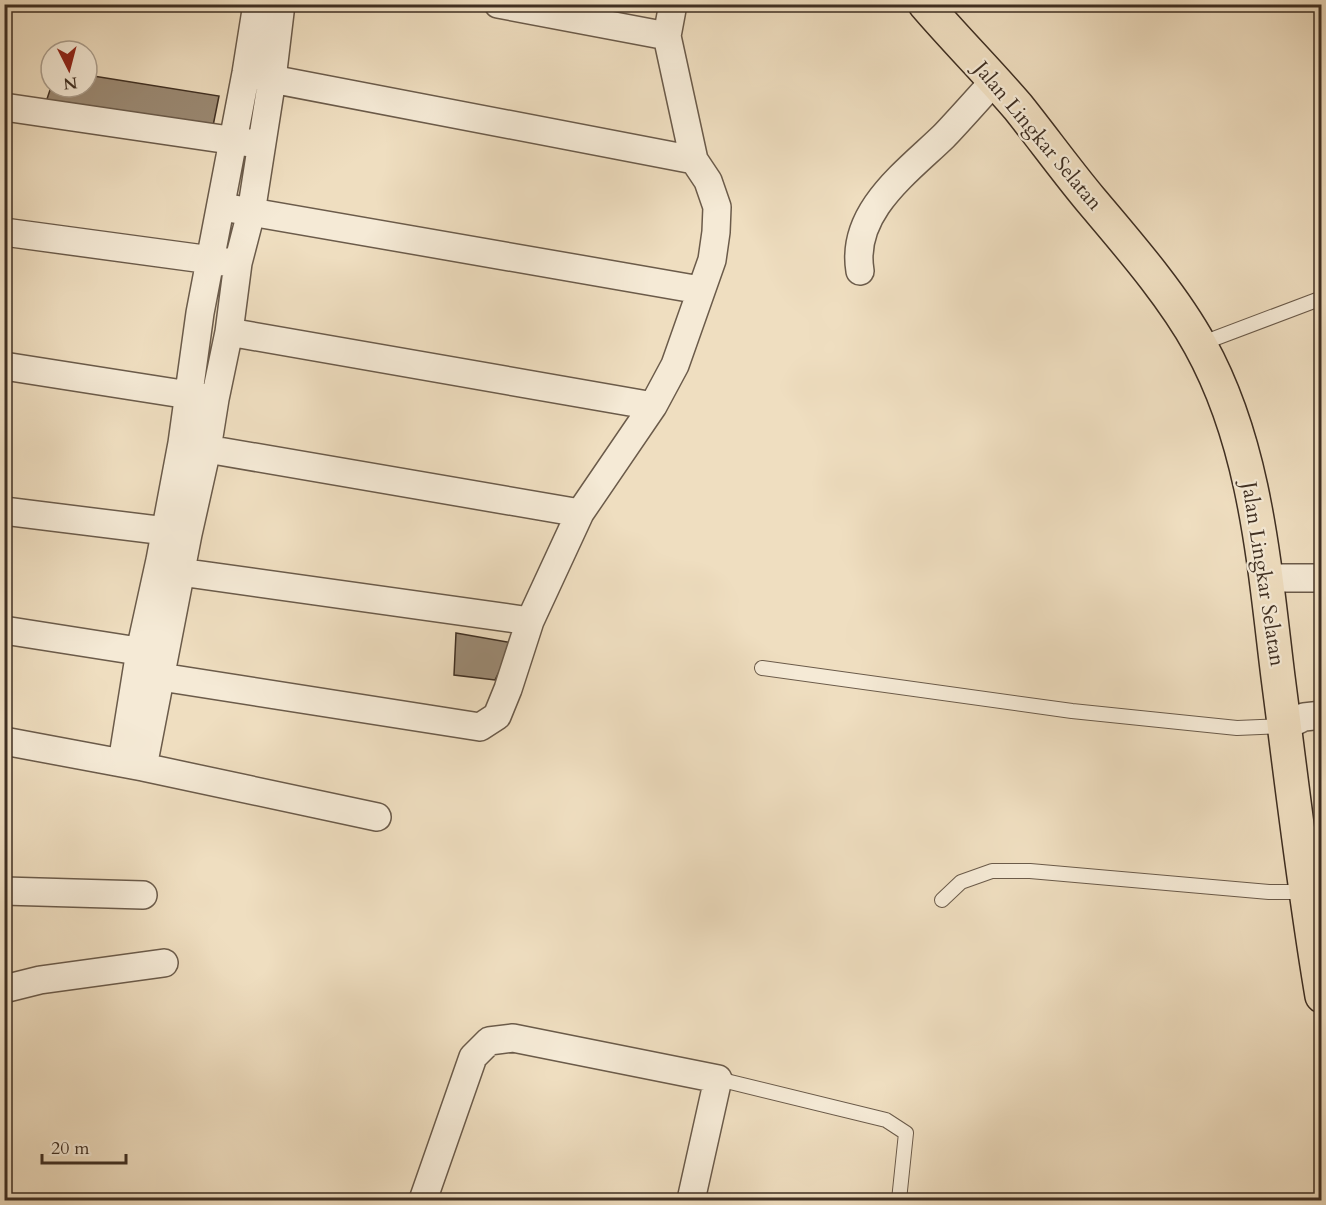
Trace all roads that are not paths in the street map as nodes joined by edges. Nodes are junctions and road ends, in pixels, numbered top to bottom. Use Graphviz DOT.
graph roads {
  1 [pos="257,4"];
  2 [pos="281,4"];
  3 [pos="498,4"];
  4 [pos="673,4"];
  5 [pos="925,4"];
  6 [pos="666,36"];
  7 [pos="259,76"];
  8 [pos="994,81"];
  9 [pos="4,107"];
  10 [pos="233,141"];
  11 [pos="261,145"];
  12 [pos="694,160"];
  13 [pos="220,207"];
  14 [pos="251,213"];
  15 [pos="4,232"];
  16 [pos="210,260"];
  17 [pos="238,263"];
  18 [pos="860,271"];
  19 [pos="700,290"];
  20 [pos="1322,298"];
  21 [pos="229,332"];
  22 [pos="1200,344"];
  23 [pos="4,366"];
  24 [pos="202,397"];
  25 [pos="653,406"];
  26 [pos="207,449"];
  27 [pos="4,511"];
  28 [pos="580,513"];
  29 [pos="177,532"];
  30 [pos="180,572"];
  31 [pos="1266,578"];
  32 [pos="1322,578"];
  33 [pos="530,621"];
  34 [pos="4,630"];
  35 [pos="155,661"];
  36 [pos="762,668"];
  37 [pos="1322,715"];
  38 [pos="1285,726"];
  39 [pos="4,741"];
  40 [pos="132,765"];
  41 [pos="377,817"];
  42 [pos="4,891"];
  43 [pos="1305,892"];
  44 [pos="143,896"];
  45 [pos="942,900"];
  46 [pos="164,963"];
  47 [pos="4,989"];
  48 [pos="1322,996"];
  49 [pos="718,1078"];
  50 [pos="423,1200"];
  51 [pos="691,1200"];
  52 [pos="899,1200"];
  1 -- 7 [label="street"];
  2 -- 7 [label="street"];
  3 -- 6 [label="street"];
  4 -- 6 [label="street"];
  5 -- 8 [label="highway, Jalan Lingkar Selatan"];
  6 -- 12 [label="street"];
  7 -- 10 [label="street"];
  7 -- 11 [label="street"];
  7 -- 12 [label="street"];
  8 -- 18 [label="street"];
  8 -- 22 [label="highway, Jalan Lingkar Selatan"];
  9 -- 10 [label="street"];
  10 -- 11 [label="street"];
  10 -- 13 [label="street"];
  11 -- 14 [label="street"];
  12 -- 19 [label="street"];
  13 -- 14 [label="street"];
  13 -- 16 [label="street"];
  14 -- 17 [label="street"];
  14 -- 19 [label="street"];
  15 -- 16 [label="street"];
  16 -- 17 [label="street"];
  16 -- 24 [label="street"];
  17 -- 21 [label="street"];
  19 -- 25 [label="street"];
  20 -- 22 [label="lane"];
  21 -- 24 [label="street"];
  21 -- 25 [label="street"];
  22 -- 31 [label="highway, Jalan Lingkar Selatan"];
  23 -- 24 [label="street"];
  24 -- 26 [label="street"];
  24 -- 29 [label="street"];
  25 -- 28 [label="street"];
  26 -- 28 [label="street"];
  26 -- 29 [label="street"];
  27 -- 29 [label="street"];
  28 -- 33 [label="street"];
  29 -- 30 [label="street"];
  29 -- 35 [label="street"];
  30 -- 33 [label="street"];
  30 -- 35 [label="street"];
  31 -- 32 [label="street"];
  31 -- 38 [label="highway, Jalan Lingkar Selatan"];
  33 -- 35 [label="street"];
  34 -- 35 [label="street"];
  35 -- 40 [label="street"];
  36 -- 38 [label="lane"];
  37 -- 38 [label="street"];
  38 -- 43 [label="highway, Jalan Lingkar Selatan"];
  39 -- 40 [label="street"];
  40 -- 41 [label="street"];
  42 -- 44 [label="street"];
  43 -- 45 [label="lane"];
  43 -- 48 [label="highway, Jalan Lingkar Selatan"];
  46 -- 47 [label="street"];
  49 -- 50 [label="street"];
  49 -- 51 [label="street"];
  49 -- 52 [label="lane"];
}
